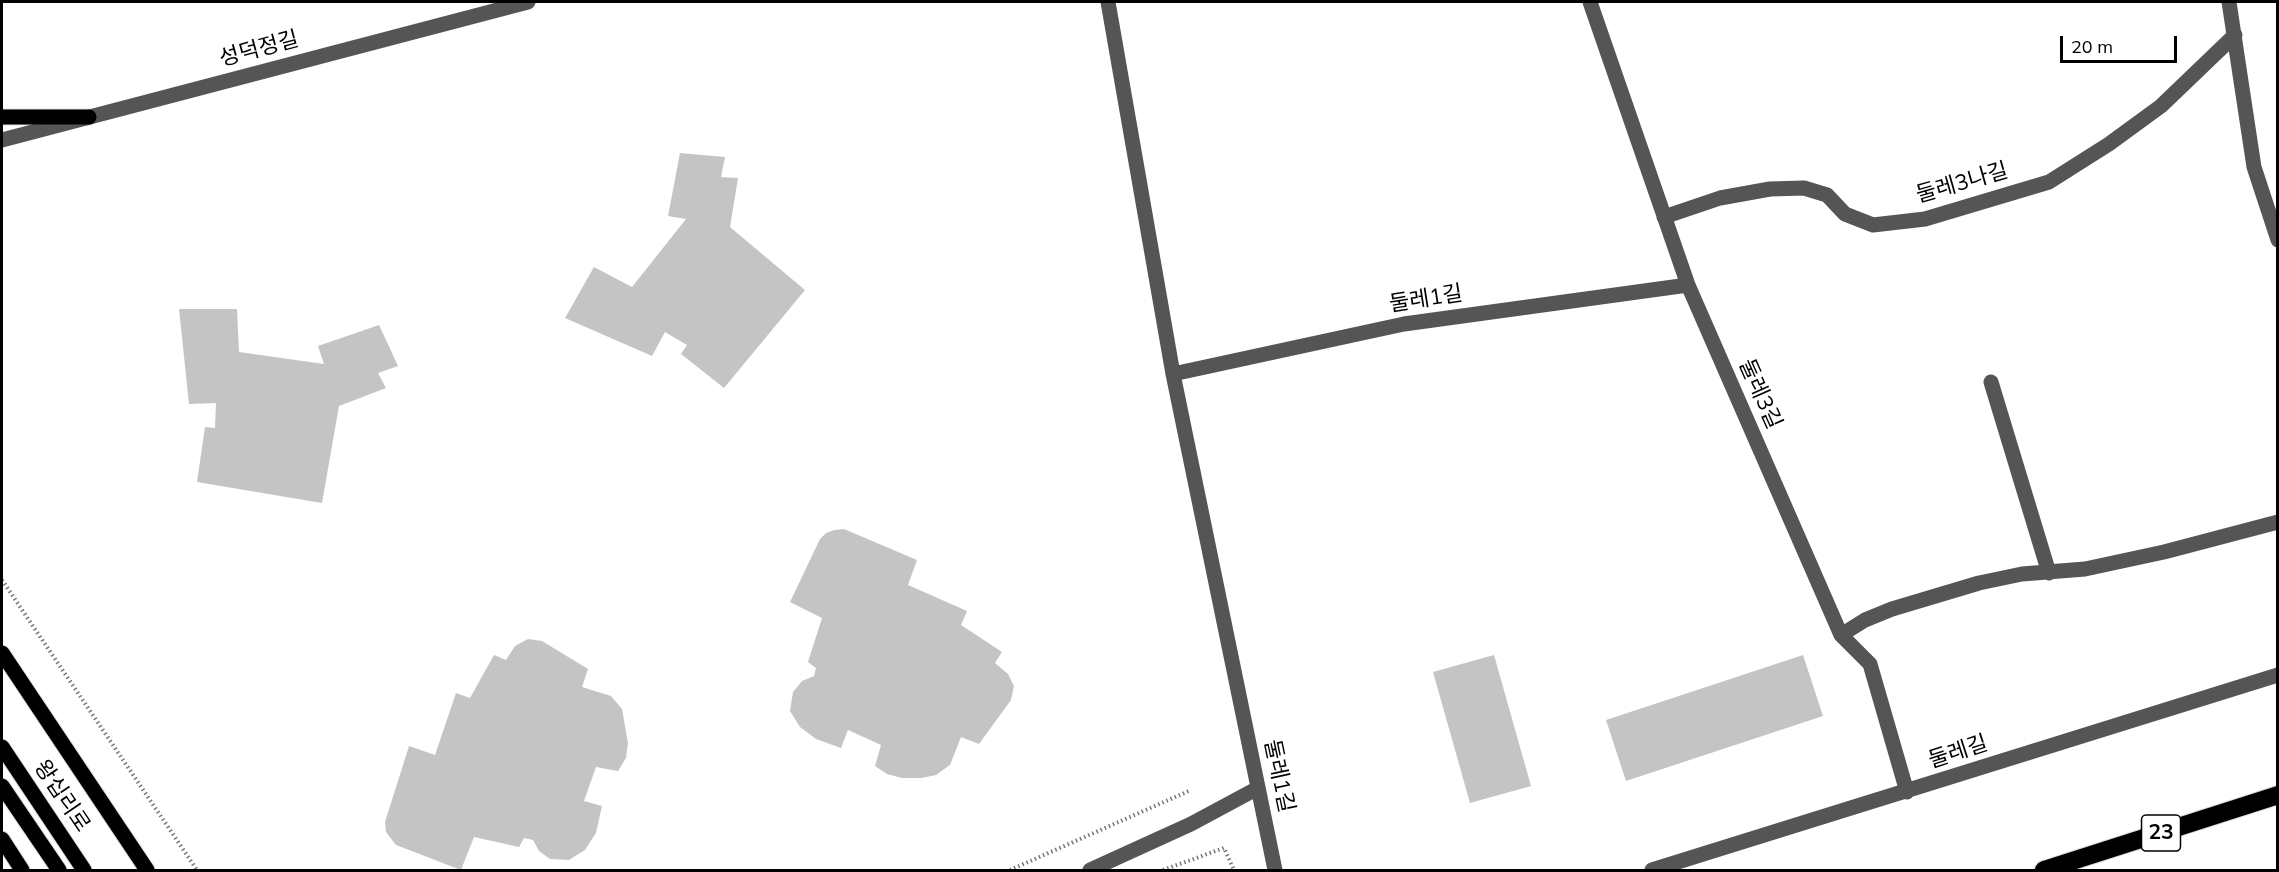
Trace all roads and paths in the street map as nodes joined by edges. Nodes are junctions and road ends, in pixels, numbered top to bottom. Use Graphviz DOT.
graph roads {
  1 [pos="528,2"];
  2 [pos="1108,2"];
  3 [pos="1590,2"];
  4 [pos="2229,2"];
  5 [pos="2235,35"];
  6 [pos="2,117"];
  7 [pos="89,117"];
  8 [pos="2,140"];
  9 [pos="1664,217"];
  10 [pos="2277,240"];
  11 [pos="1689,285"];
  12 [pos="1173,374"];
  13 [pos="1990,382"];
  14 [pos="2277,522"];
  15 [pos="2049,573"];
  16 [pos="2,580"];
  17 [pos="1840,635"];
  18 [pos="2,653"];
  19 [pos="2277,675"];
  20 [pos="2,747"];
  21 [pos="2,786"];
  22 [pos="1197,787"];
  23 [pos="1258,788"];
  24 [pos="1907,792"];
  25 [pos="2277,795"];
  26 [pos="2,839"];
  27 [pos="22,870"];
  28 [pos="59,870"];
  29 [pos="84,870"];
  30 [pos="147,870"];
  31 [pos="196,870"];
  32 [pos="1010,870"];
  33 [pos="1090,870"];
  34 [pos="1163,870"];
  35 [pos="1234,870"];
  36 [pos="1275,870"];
  37 [pos="1652,870"];
  38 [pos="2044,870"];
  1 -- 7 [label="street, 성덕정길"];
  2 -- 12 [label="street, 둘레1길"];
  3 -- 9 [label="street, 둘레3길"];
  4 -- 5 [label="street"];
  5 -- 9 [label="street, 둘레3나길"];
  5 -- 10 [label="street"];
  6 -- 7 [label="main road"];
  7 -- 8 [label="street, 성덕정길"];
  9 -- 11 [label="street, 둘레3길"];
  11 -- 12 [label="street, 둘레1길"];
  11 -- 17 [label="street, 둘레3길"];
  12 -- 23 [label="street, 둘레1길"];
  13 -- 15 [label="street"];
  14 -- 15 [label="street"];
  15 -- 17 [label="street"];
  16 -- 31 [label="path"];
  17 -- 24 [label="street, 둘레3길"];
  18 -- 30 [label="main road"];
  19 -- 24 [label="street, 둘레길"];
  20 -- 29 [label="main road, 왕십리로"];
  21 -- 28 [label="main road, 왕십리로"];
  22 -- 32 [label="path"];
  23 -- 33 [label="street"];
  23 -- 36 [label="street, 둘레1길"];
  24 -- 37 [label="street, 둘레길"];
  25 -- 38 [label="highway, 23"];
  26 -- 27 [label="main road"];
  34 -- 35 [label="path"];
}
